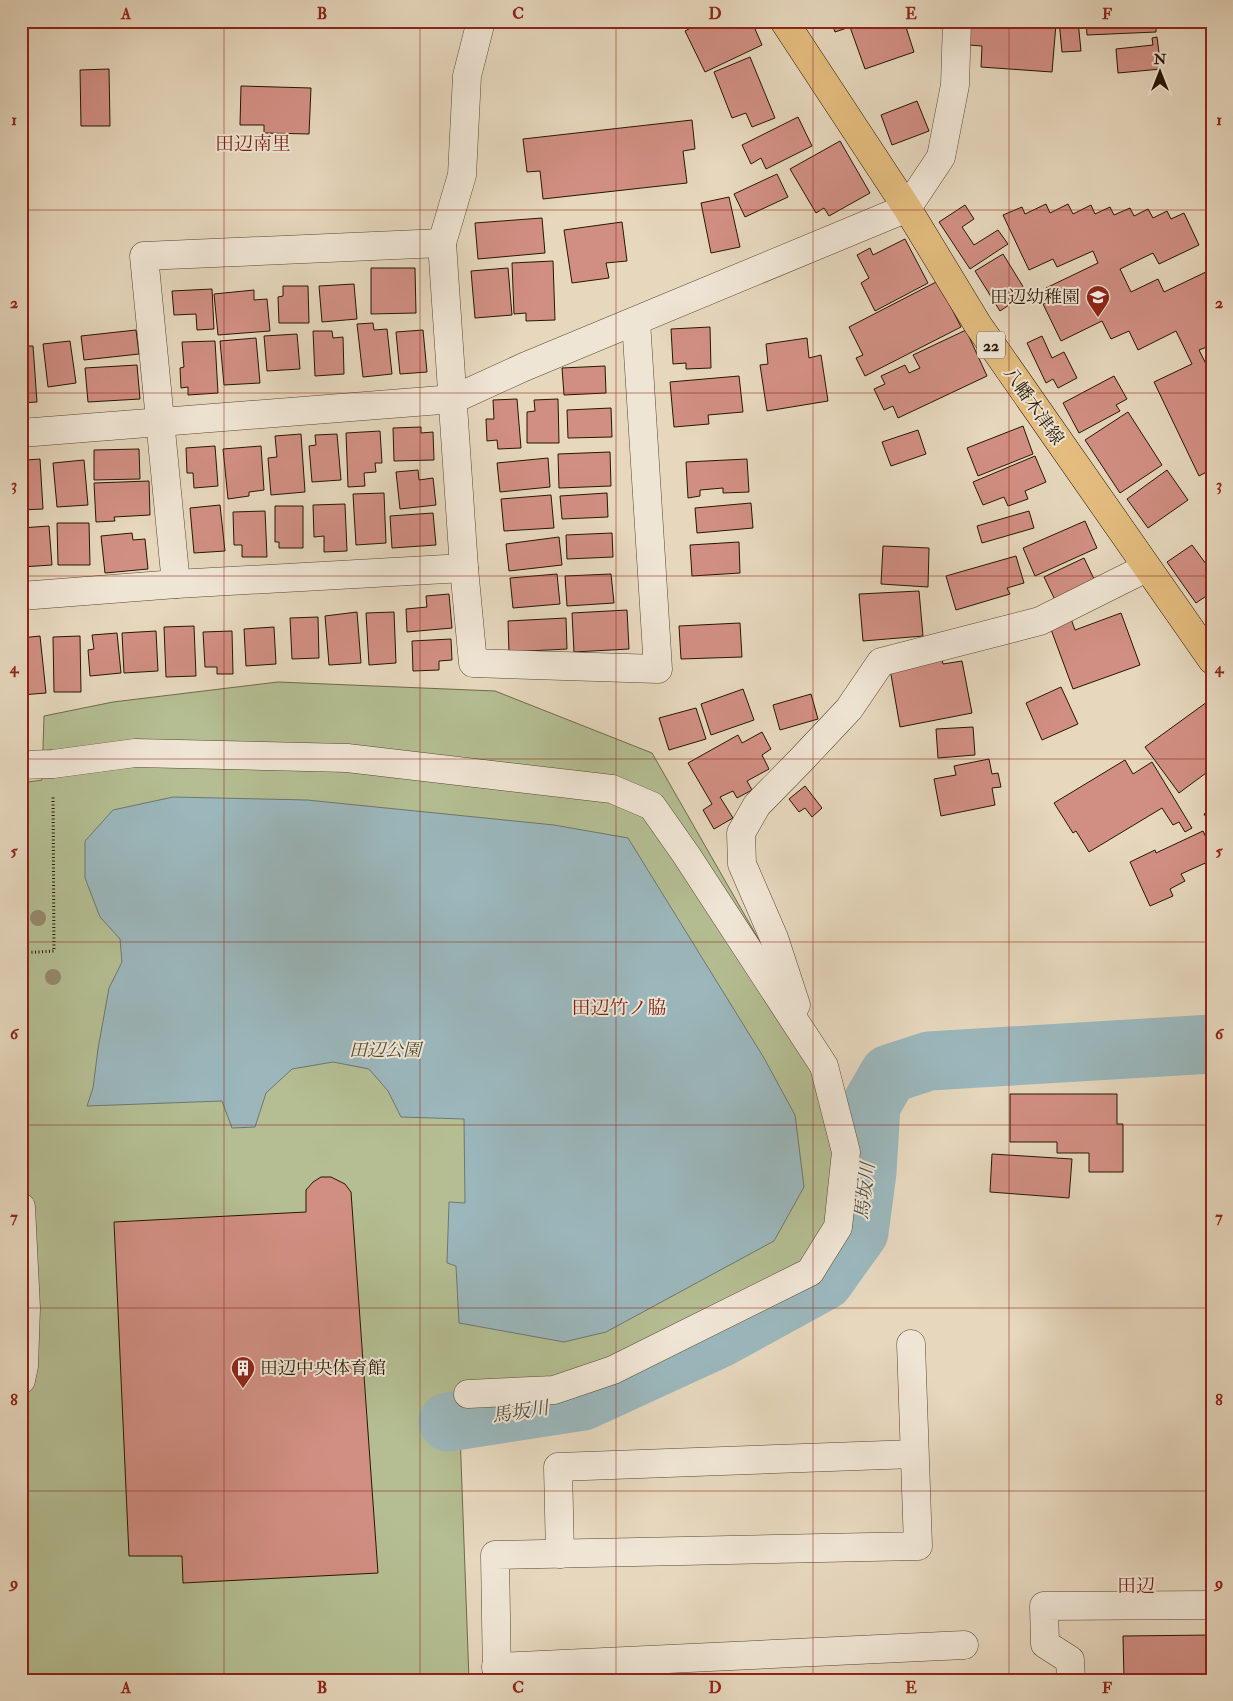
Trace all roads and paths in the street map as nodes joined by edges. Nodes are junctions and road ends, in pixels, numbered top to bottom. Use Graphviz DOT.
graph roads {
  1 [pos="481,21"];
  2 [pos="784,21"];
  3 [pos="957,21"];
  4 [pos="907,208"];
  5 [pos="442,243"];
  6 [pos="636,322"];
  7 [pos="454,398"];
  8 [pos="160,423"];
  9 [pos="21,433"];
  10 [pos="464,568"];
  11 [pos="1146,568"];
  12 [pos="176,584"];
  13 [pos="21,596"];
  14 [pos="1212,660"];
  15 [pos="52,764"];
  16 [pos="21,765"];
  17 [pos="21,953"];
  18 [pos="807,1040"];
  19 [pos="21,1207"];
  20 [pos="911,1344"];
  21 [pos="21,1380"];
  22 [pos="468,1394"];
  23 [pos="914,1454"];
  24 [pos="560,1554"];
  25 [pos="1212,1605"];
  26 [pos="964,1645"];
  27 [pos="497,1673"];
  28 [pos="1071,1680"];
  1 -- 5 [label="street"];
  2 -- 4 [label="main road, 八幡木津線 / 22"];
  3 -- 4 [label="street"];
  4 -- 6 [label="street"];
  4 -- 11 [label="main road, 八幡木津線 / 22"];
  5 -- 7 [label="street"];
  5 -- 8 [label="street"];
  6 -- 7 [label="street"];
  6 -- 10 [label="street"];
  7 -- 8 [label="street"];
  7 -- 10 [label="street"];
  8 -- 9 [label="street"];
  8 -- 12 [label="street"];
  10 -- 12 [label="street"];
  11 -- 14 [label="main road, 八幡木津線 / 22"];
  11 -- 18 [label="street"];
  12 -- 13 [label="street"];
  15 -- 16 [label="street"];
  15 -- 17 [label="path"];
  15 -- 18 [label="street"];
  18 -- 22 [label="street"];
  19 -- 21 [label="street"];
  20 -- 23 [label="street"];
  23 -- 24 [label="street"];
  23 -- 24 [label="street"];
  24 -- 27 [label="street"];
  25 -- 28 [label="street"];
  26 -- 27 [label="street"];
}
